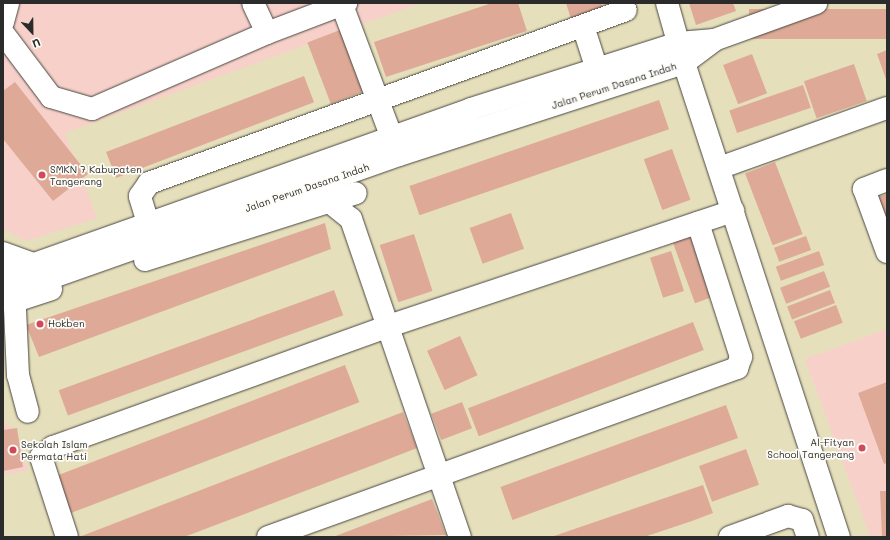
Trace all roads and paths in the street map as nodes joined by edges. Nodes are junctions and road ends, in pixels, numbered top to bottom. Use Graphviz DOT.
graph roads {
  1 [pos="8,3"];
  2 [pos="253,3"];
  3 [pos="667,3"];
  4 [pos="816,3"];
  5 [pos="344,4"];
  6 [pos="626,10"];
  7 [pos="3,22"];
  8 [pos="583,26"];
  9 [pos="3,33"];
  10 [pos="267,33"];
  11 [pos="681,53"];
  12 [pos="597,69"];
  13 [pos="604,89"];
  14 [pos="377,101"];
  15 [pos="887,108"];
  16 [pos="395,146"];
  17 [pos="354,161"];
  18 [pos="719,168"];
  19 [pos="308,177"];
  20 [pos="887,180"];
  21 [pos="356,194"];
  22 [pos="328,203"];
  23 [pos="733,211"];
  24 [pos="351,219"];
  25 [pos="148,223"];
  26 [pos="698,223"];
  27 [pos="887,252"];
  28 [pos="3,253"];
  29 [pos="9,288"];
  30 [pos="389,326"];
  31 [pos="28,412"];
  32 [pos="441,478"];
  33 [pos="67,537"];
  34 [pos="268,537"];
  35 [pos="460,537"];
  36 [pos="730,537"];
  37 [pos="808,537"];
  38 [pos="839,537"];
  1 -- 7 [label="street"];
  2 -- 10 [label="street"];
  3 -- 11 [label="street"];
  4 -- 11 [label="street, Jalan Perum Dasana Indah"];
  5 -- 10 [label="street"];
  5 -- 14 [label="street"];
  6 -- 8 [label="street"];
  8 -- 12 [label="street"];
  8 -- 14 [label="street"];
  9 -- 10 [label="street"];
  11 -- 12 [label="street, Jalan Perum Dasana Indah"];
  11 -- 13 [label="street, Jalan Perum Dasana Indah"];
  11 -- 18 [label="street"];
  12 -- 13 [label="street"];
  12 -- 16 [label="street, Jalan Perum Dasana Indah"];
  13 -- 16 [label="street, Jalan Perum Dasana Indah"];
  14 -- 16 [label="street"];
  14 -- 25 [label="street"];
  15 -- 18 [label="street"];
  16 -- 17 [label="street, Jalan Perum Dasana Indah"];
  17 -- 19 [label="street, Jalan Perum Dasana Indah"];
  17 -- 21 [label="street"];
  18 -- 23 [label="street"];
  19 -- 22 [label="street"];
  19 -- 25 [label="street, Jalan Perum Dasana Indah"];
  19 -- 29 [label="street, Jalan Perum Dasana Indah"];
  20 -- 27 [label="street"];
  21 -- 22 [label="street"];
  21 -- 24 [label="street"];
  22 -- 24 [label="street"];
  22 -- 29 [label="street"];
  23 -- 26 [label="street"];
  23 -- 38 [label="street"];
  24 -- 30 [label="street"];
  25 -- 28 [label="street, Jalan Perum Dasana Indah"];
  26 -- 30 [label="street"];
  26 -- 32 [label="street"];
  29 -- 31 [label="street"];
  30 -- 32 [label="street"];
  30 -- 33 [label="street"];
  32 -- 34 [label="street"];
  32 -- 35 [label="street"];
  36 -- 37 [label="street"];
}
